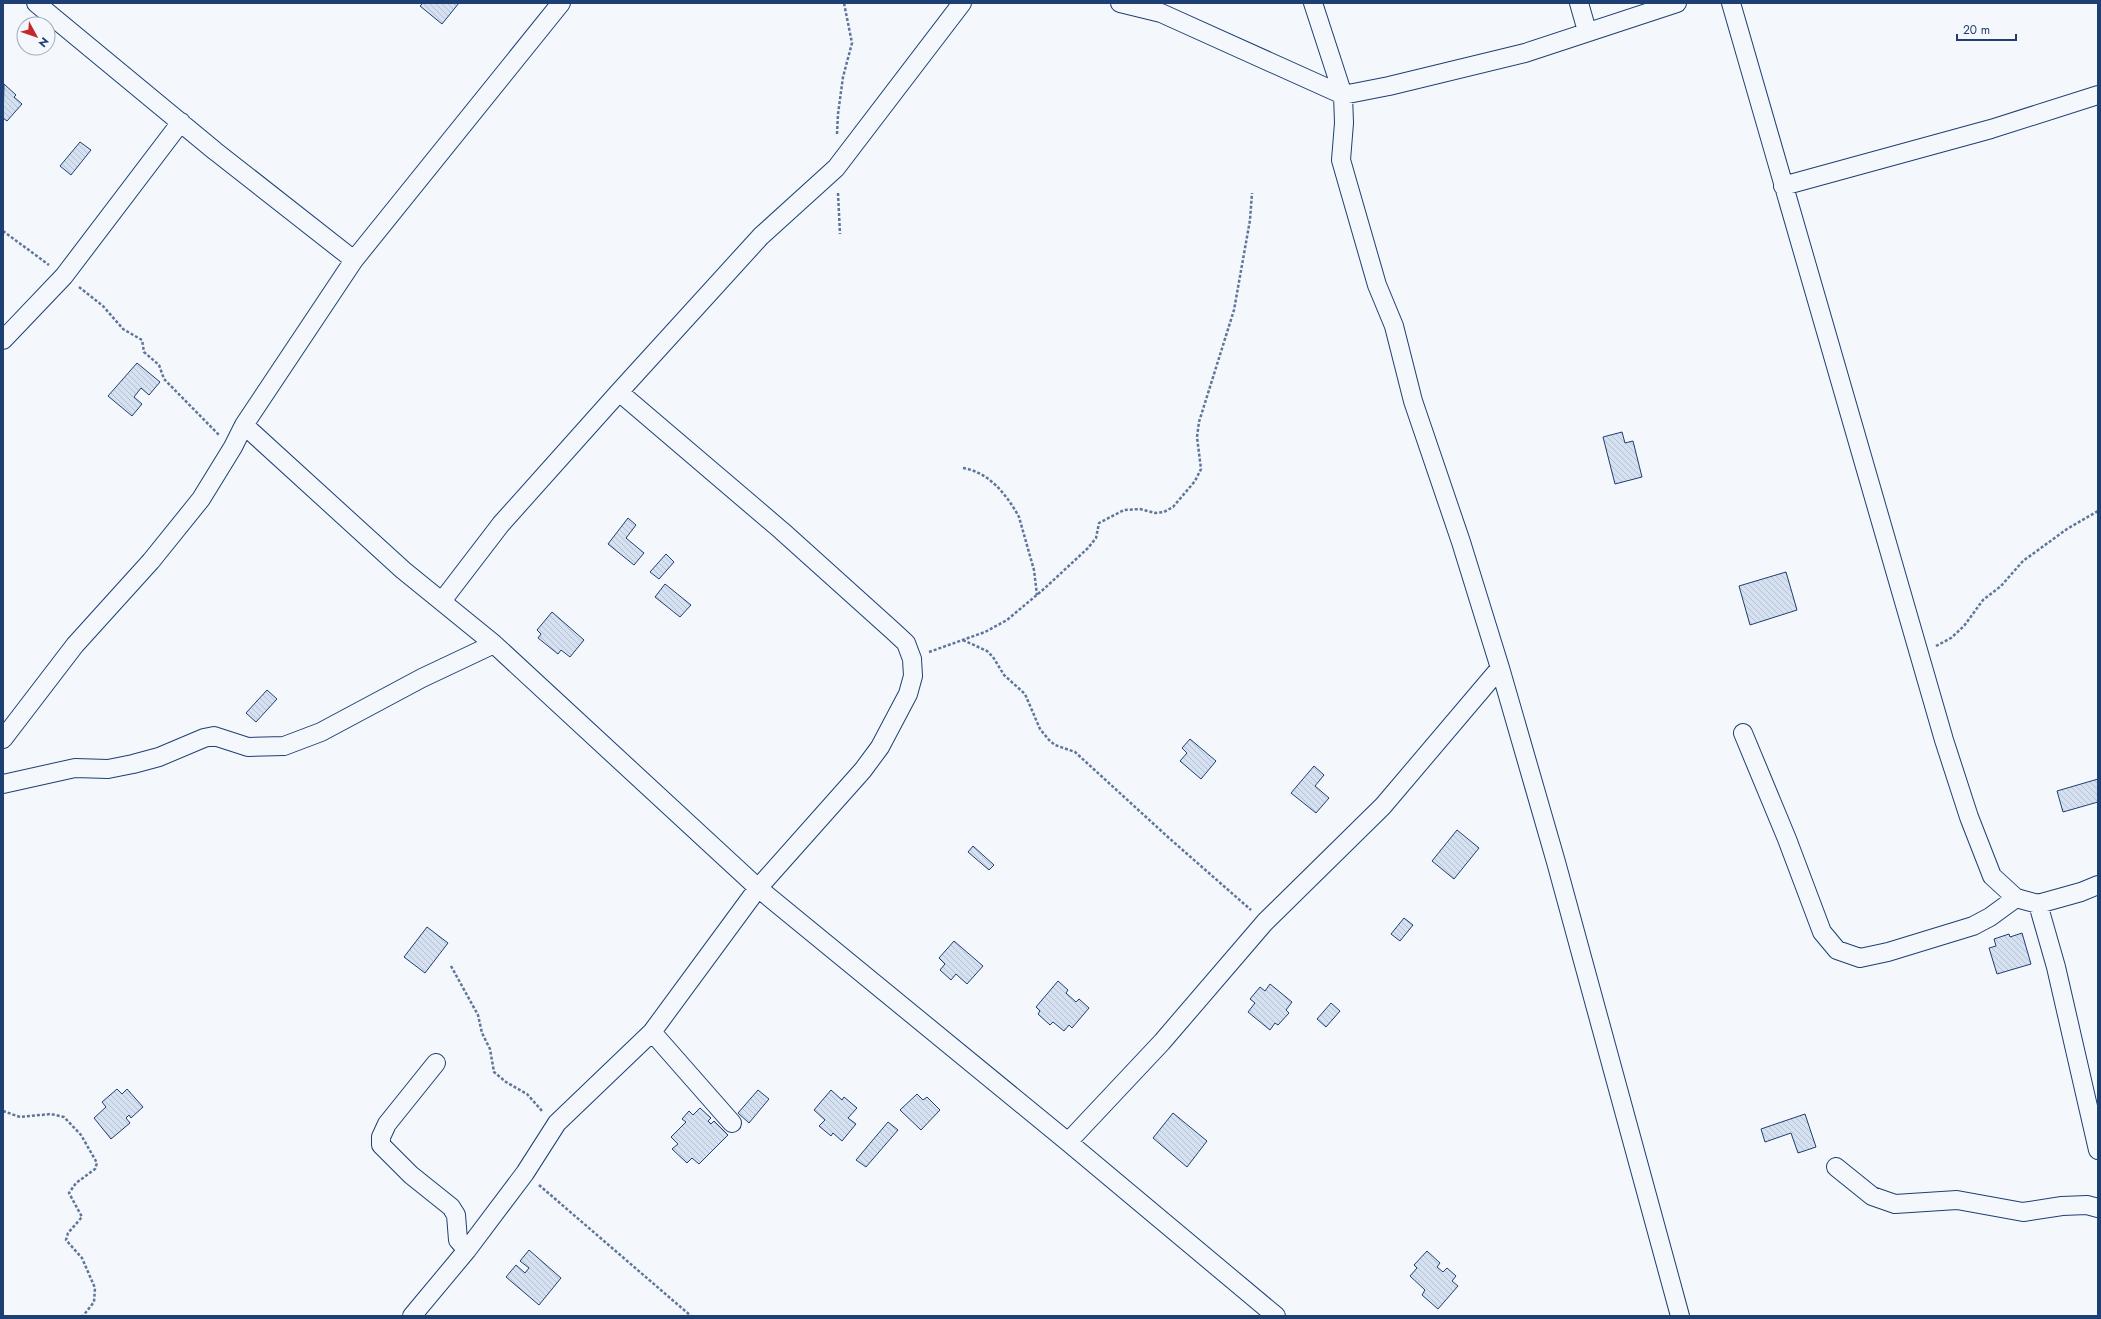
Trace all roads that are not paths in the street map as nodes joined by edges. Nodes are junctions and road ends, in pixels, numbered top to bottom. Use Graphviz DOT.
graph roads {
  1 [pos="36,3"];
  2 [pos="561,3"];
  3 [pos="962,3"];
  4 [pos="1120,3"];
  5 [pos="1313,3"];
  6 [pos="1579,3"];
  7 [pos="1677,3"];
  8 [pos="1731,3"];
  9 [pos="1587,31"];
  10 [pos="1343,94"];
  11 [pos="2098,95"];
  12 [pos="181,122"];
  13 [pos="1783,186"];
  14 [pos="354,260"];
  15 [pos="3,340"];
  16 [pos="619,392"];
  17 [pos="244,425"];
  18 [pos="442,601"];
  19 [pos="494,644"];
  20 [pos="1500,668"];
  21 [pos="1743,733"];
  22 [pos="3,739"];
  23 [pos="3,784"];
  24 [pos="2098,885"];
  25 [pos="758,888"];
  26 [pos="2016,898"];
  27 [pos="2038,904"];
  28 [pos="652,1032"];
  29 [pos="436,1063"];
  30 [pos="732,1123"];
  31 [pos="1068,1142"];
  32 [pos="2098,1150"];
  33 [pos="1836,1167"];
  34 [pos="2098,1208"];
  35 [pos="467,1250"];
  36 [pos="1273,1315"];
  37 [pos="412,1316"];
  38 [pos="1680,1316"];
  1 -- 12 [label="street"];
  2 -- 14 [label="street"];
  3 -- 16 [label="street"];
  4 -- 10 [label="street"];
  5 -- 10 [label="street"];
  6 -- 9 [label="street"];
  7 -- 9 [label="street"];
  8 -- 13 [label="street"];
  9 -- 10 [label="street"];
  10 -- 20 [label="street"];
  11 -- 13 [label="street"];
  12 -- 14 [label="street"];
  12 -- 15 [label="street"];
  13 -- 26 [label="street"];
  14 -- 17 [label="street"];
  16 -- 18 [label="street"];
  16 -- 25 [label="street"];
  17 -- 18 [label="street"];
  17 -- 22 [label="street"];
  18 -- 19 [label="street"];
  19 -- 23 [label="street"];
  19 -- 25 [label="street"];
  20 -- 31 [label="street"];
  20 -- 38 [label="street"];
  21 -- 26 [label="street"];
  24 -- 27 [label="street"];
  25 -- 28 [label="street"];
  25 -- 31 [label="street"];
  26 -- 27 [label="street"];
  27 -- 32 [label="street"];
  28 -- 30 [label="street"];
  28 -- 35 [label="street"];
  29 -- 35 [label="street"];
  31 -- 36 [label="street"];
  33 -- 34 [label="street"];
  35 -- 37 [label="street"];
}
